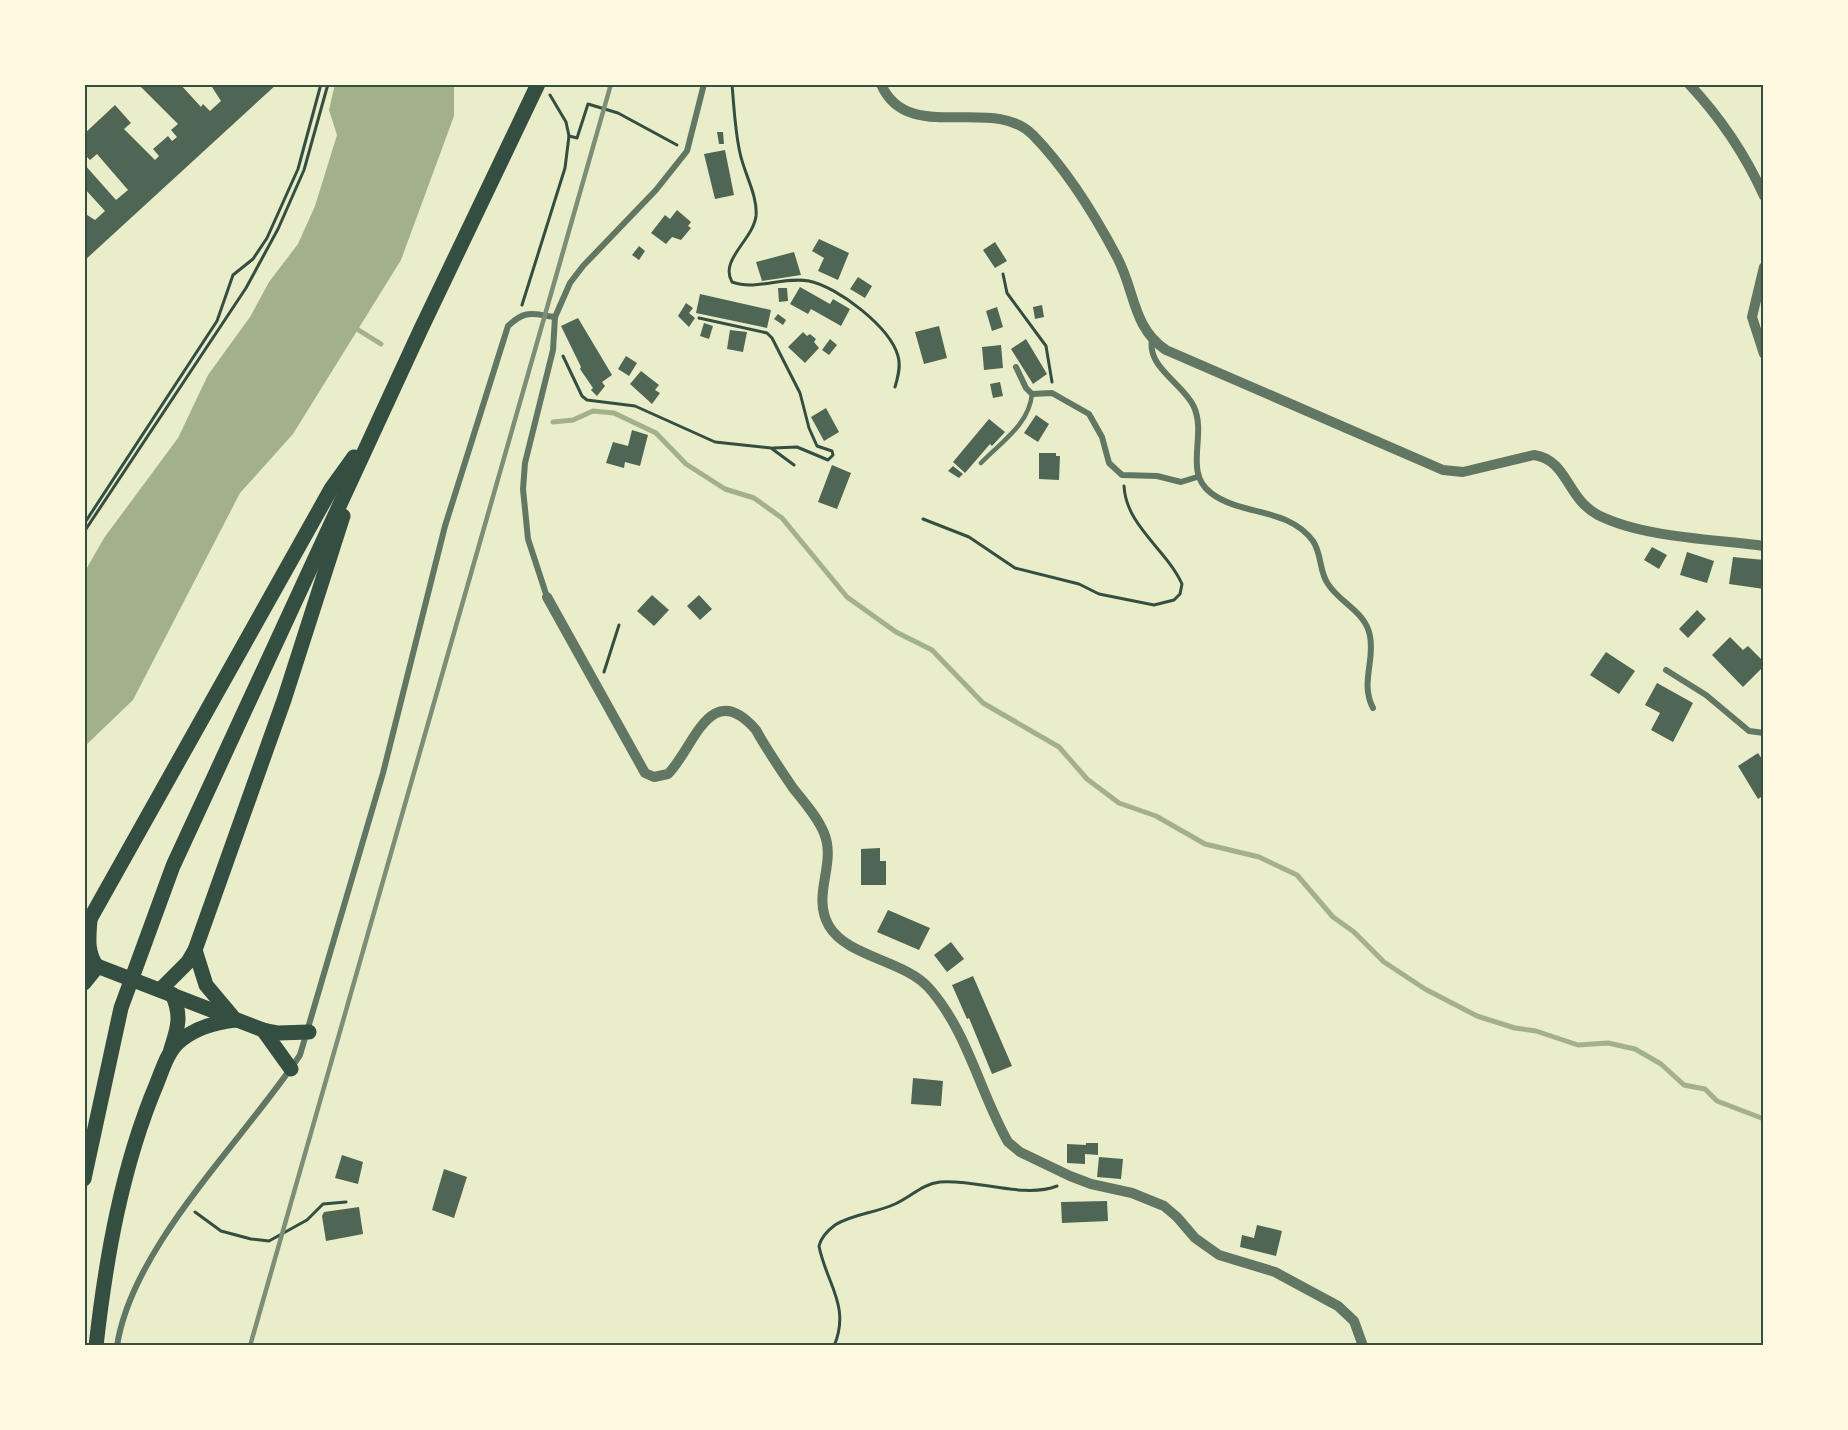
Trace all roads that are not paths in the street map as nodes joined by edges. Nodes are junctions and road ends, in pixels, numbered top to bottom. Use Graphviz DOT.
graph roads {
  1 [pos="704,84"];
  2 [pos="881,84"];
  3 [pos="1689,84"];
  4 [pos="541,86"];
  5 [pos="1762,188"];
  6 [pos="1764,267"];
  7 [pos="555,317"];
  8 [pos="1152,340"];
  9 [pos="1764,354"];
  10 [pos="1016,367"];
  11 [pos="1032,394"];
  12 [pos="380,420"];
  13 [pos="981,463"];
  14 [pos="1197,477"];
  15 [pos="352,478"];
  16 [pos="1764,546"];
  17 [pos="547,597"];
  18 [pos="1666,670"];
  19 [pos="1373,708"];
  20 [pos="1764,733"];
  21 [pos="87,921"];
  22 [pos="195,950"];
  23 [pos="97,967"];
  24 [pos="84,983"];
  25 [pos="162,991"];
  26 [pos="236,1020"];
  27 [pos="263,1030"];
  28 [pos="309,1032"];
  29 [pos="169,1055"];
  30 [pos="291,1069"];
  31 [pos="84,1179"];
  32 [pos="96,1346"];
  33 [pos="117,1346"];
  34 [pos="1363,1346"];
  1 -- 7 [label="street"];
  2 -- 8 [label="street"];
  3 -- 5 [label="street"];
  4 -- 12 [label="main road"];
  6 -- 9 [label="street"];
  7 -- 17 [label="street"];
  7 -- 28 [label="street"];
  8 -- 14 [label="street"];
  8 -- 16 [label="street"];
  10 -- 11 [label="street"];
  11 -- 13 [label="lane"];
  11 -- 14 [label="street"];
  12 -- 15 [label="main road"];
  12 -- 21 [label="main road"];
  14 -- 19 [label="street"];
  15 -- 22 [label="main road"];
  15 -- 31 [label="main road"];
  17 -- 34 [label="street"];
  18 -- 20 [label="street"];
  21 -- 23 [label="main road"];
  22 -- 25 [label="main road"];
  22 -- 26 [label="main road"];
  23 -- 24 [label="main road"];
  23 -- 25 [label="main road"];
  25 -- 26 [label="main road"];
  25 -- 29 [label="main road"];
  26 -- 27 [label="main road"];
  26 -- 29 [label="main road"];
  27 -- 28 [label="main road"];
  27 -- 30 [label="main road"];
  28 -- 30 [label="street"];
  29 -- 32 [label="main road"];
  30 -- 33 [label="street"];
}
